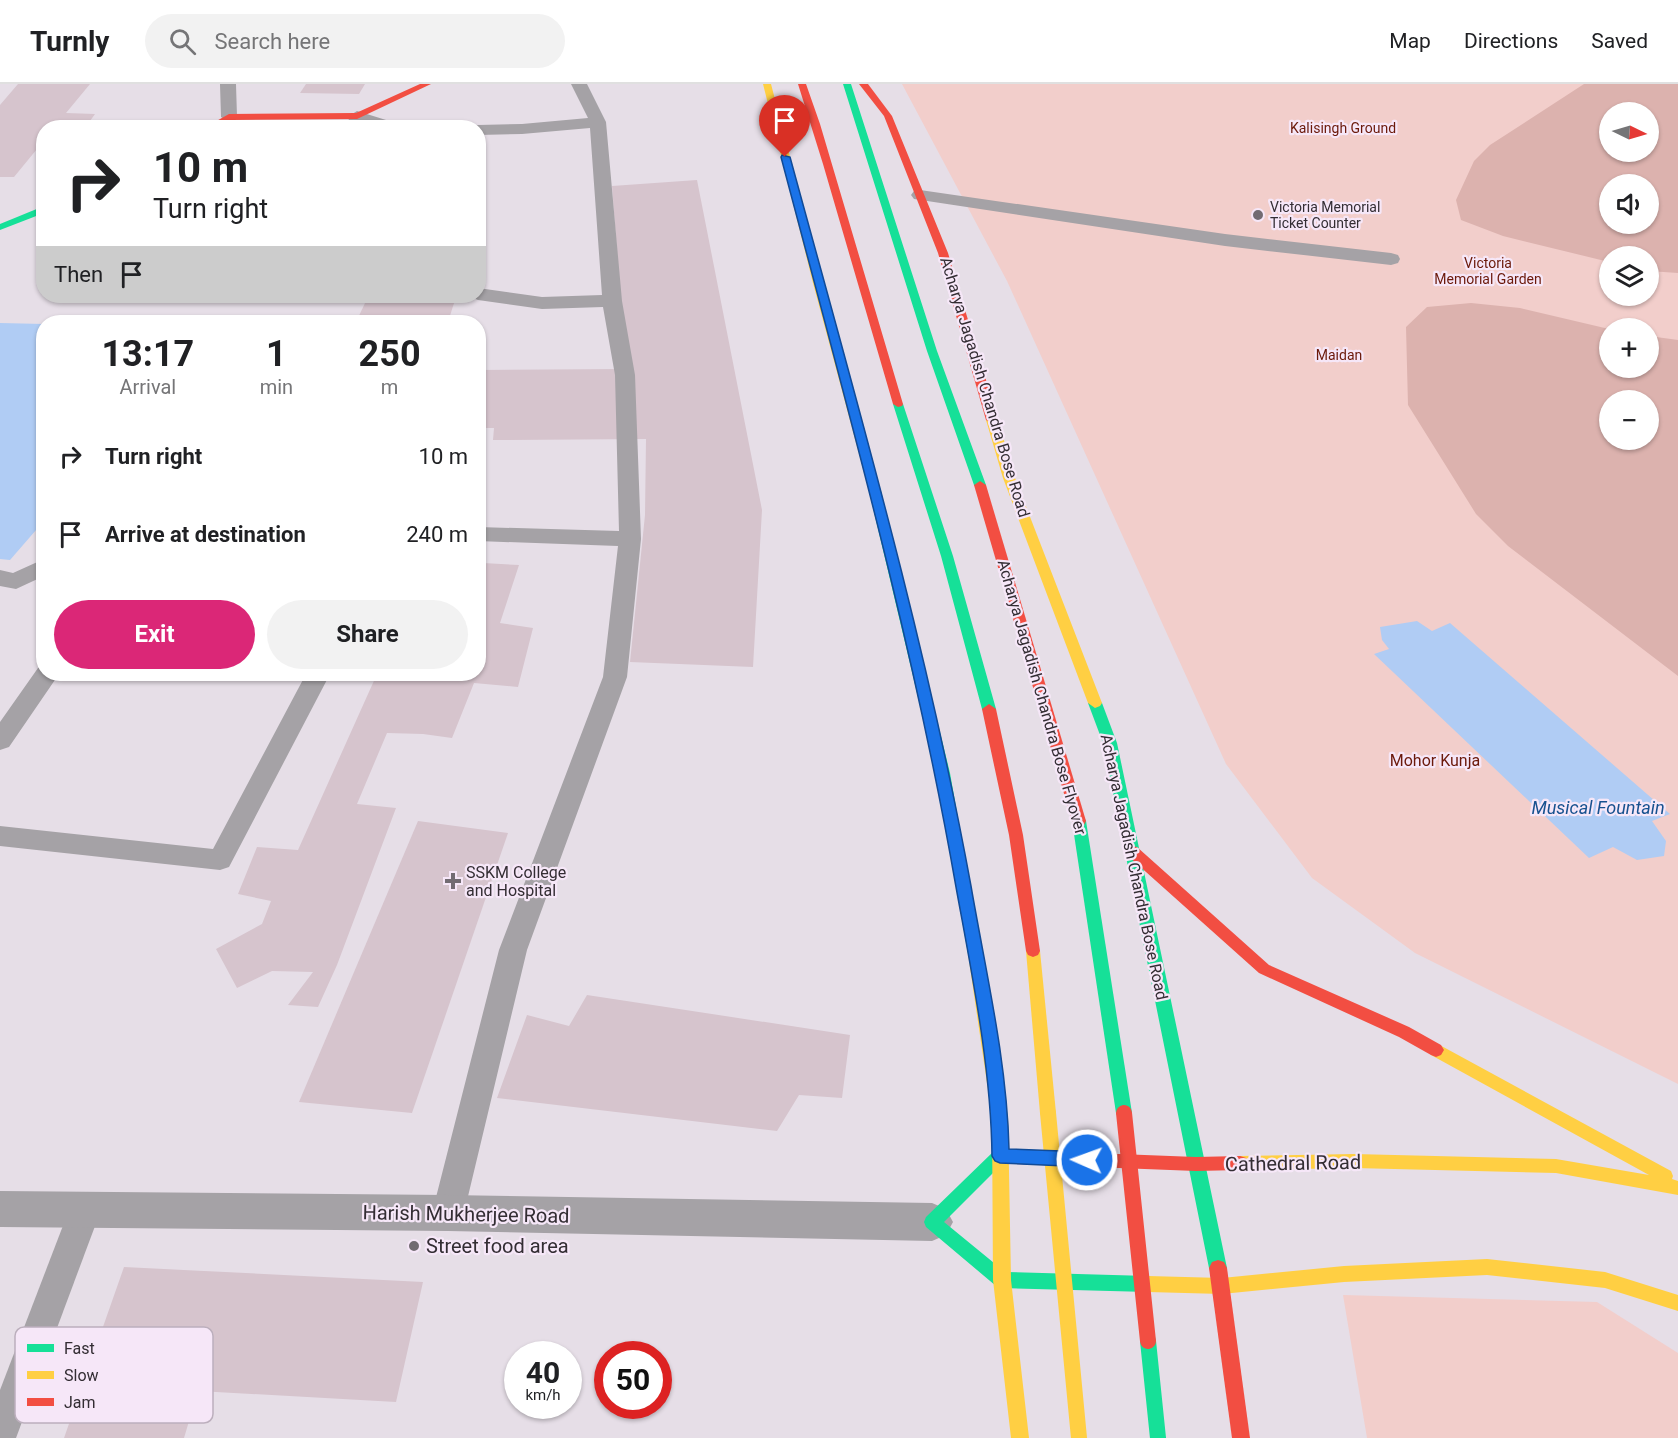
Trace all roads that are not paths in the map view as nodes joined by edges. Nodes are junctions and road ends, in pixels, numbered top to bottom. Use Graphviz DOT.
graph roads {
  1 [pos="228,84"];
  2 [pos="427,84"];
  3 [pos="579,84"];
  4 [pos="767,84"];
  5 [pos="802,84"];
  6 [pos="847,84"];
  7 [pos="863,84"];
  8 [pos="229,117"];
  9 [pos="223,120"];
  10 [pos="306,120"];
  11 [pos="361,120"];
  12 [pos="598,122"];
  13 [pos="486,130"];
  14 [pos="920,195"];
  15 [pos="36,212"];
  16 [pos="0,227"];
  17 [pos="1391,259"];
  18 [pos="486,295"];
  19 [pos="612,301"];
  20 [pos="486,534"];
  21 [pos="630,539"];
  22 [pos="36,570"];
  23 [pos="0,578"];
  24 [pos="42,681"];
  25 [pos="314,681"];
  26 [pos="0,741"];
  27 [pos="0,836"];
  28 [pos="1132,851"];
  29 [pos="1000,1156"];
  30 [pos="1196,1164"];
  31 [pos="1678,1185"];
  32 [pos="0,1209"];
  33 [pos="85,1210"];
  34 [pos="448,1213"];
  35 [pos="932,1222"];
  36 [pos="1002,1280"];
  37 [pos="1222,1286"];
  38 [pos="1678,1304"];
  39 [pos="41,1327"];
  40 [pos="15,1395"];
  41 [pos="0,1435"];
  42 [pos="1020,1438"];
  43 [pos="1079,1438"];
  44 [pos="1158,1438"];
  45 [pos="1241,1438"];
  1 -- 8 [label="lane"];
  2 -- 11 [label="main road"];
  3 -- 12 [label="lane"];
  4 -- 29 [label="main road"];
  5 -- 43 [label="main road, bridge"];
  6 -- 44 [label="main road, Acharya Jagadish Chandra Bose Flyover, bridge"];
  7 -- 14 [label="main road, Acharya Jagadish Chandra Bose Road"];
  8 -- 9 [label="main road"];
  8 -- 10 [label="main road"];
  12 -- 13 [label="lane"];
  12 -- 19 [label="lane"];
  14 -- 17 [label="lane"];
  14 -- 28 [label="main road, Acharya Jagadish Chandra Bose Road"];
  15 -- 16 [label="main road"];
  18 -- 19 [label="lane"];
  19 -- 21 [label="lane"];
  20 -- 21 [label="lane"];
  21 -- 34 [label="lane"];
  22 -- 23 [label="lane"];
  24 -- 26 [label="lane"];
  25 -- 27 [label="lane"];
  28 -- 30 [label="main road, Acharya Jagadish Chandra Bose Road"];
  28 -- 31 [label="main road"];
  29 -- 30 [label="main road, Cathedral Road"];
  29 -- 35 [label="main road"];
  29 -- 36 [label="main road"];
  30 -- 31 [label="main road, Cathedral Road"];
  30 -- 37 [label="main road, Acharya Jagadish Chandra Bose Road"];
  32 -- 33 [label="street, Harish Mukherjee Road"];
  33 -- 34 [label="street, Harish Mukherjee Road"];
  33 -- 39 [label="lane"];
  34 -- 35 [label="street, Harish Mukherjee Road"];
  35 -- 36 [label="main road"];
  36 -- 37 [label="main road"];
  36 -- 42 [label="main road"];
  37 -- 38 [label="main road"];
  37 -- 45 [label="main road, Acharya Jagadish Chandra Bose Road"];
  40 -- 41 [label="lane"];
}
